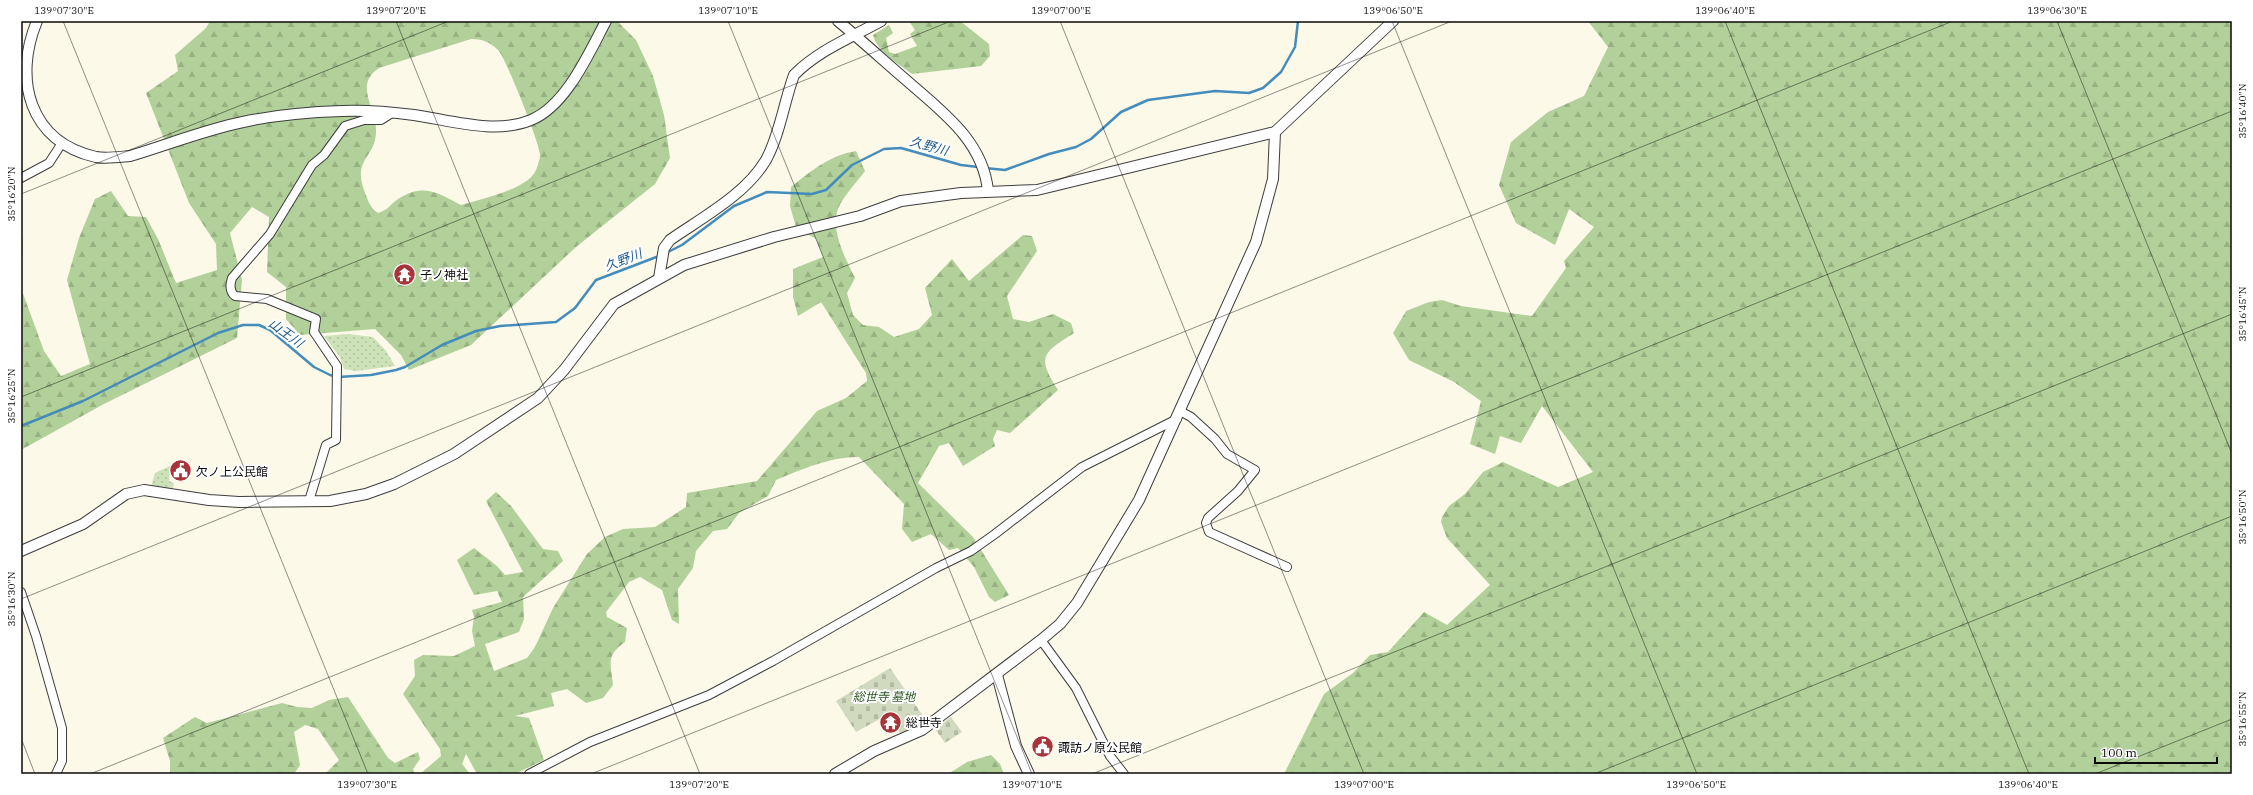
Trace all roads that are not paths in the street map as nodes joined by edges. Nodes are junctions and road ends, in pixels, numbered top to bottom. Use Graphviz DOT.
graph roads {
  1 [pos="38,21"];
  2 [pos="606,21"];
  3 [pos="838,21"];
  4 [pos="881,21"];
  5 [pos="1393,21"];
  6 [pos="855,35"];
  7 [pos="392,113"];
  8 [pos="1275,132"];
  9 [pos="62,143"];
  10 [pos="21,178"];
  11 [pos="988,191"];
  12 [pos="659,278"];
  13 [pos="1178,415"];
  14 [pos="309,501"];
  15 [pos="21,551"];
  16 [pos="1287,567"];
  17 [pos="21,592"];
  18 [pos="1041,640"];
  19 [pos="997,675"];
  20 [pos="56,774"];
  21 [pos="529,774"];
  22 [pos="834,774"];
  23 [pos="1029,774"];
  24 [pos="1124,774"];
  1 -- 9 [label="street"];
  2 -- 7 [label="street"];
  3 -- 6 [label="street"];
  4 -- 6 [label="street"];
  5 -- 8 [label="street"];
  6 -- 11 [label="street"];
  6 -- 12 [label="street"];
  7 -- 9 [label="street"];
  7 -- 14 [label="street"];
  8 -- 11 [label="street"];
  8 -- 13 [label="street"];
  9 -- 10 [label="street"];
  11 -- 12 [label="street"];
  12 -- 14 [label="street"];
  13 -- 16 [label="street"];
  13 -- 18 [label="street"];
  13 -- 21 [label="street"];
  14 -- 15 [label="street"];
  17 -- 20 [label="street"];
  18 -- 19 [label="street"];
  18 -- 24 [label="street"];
  19 -- 22 [label="street"];
  19 -- 23 [label="street"];
}
